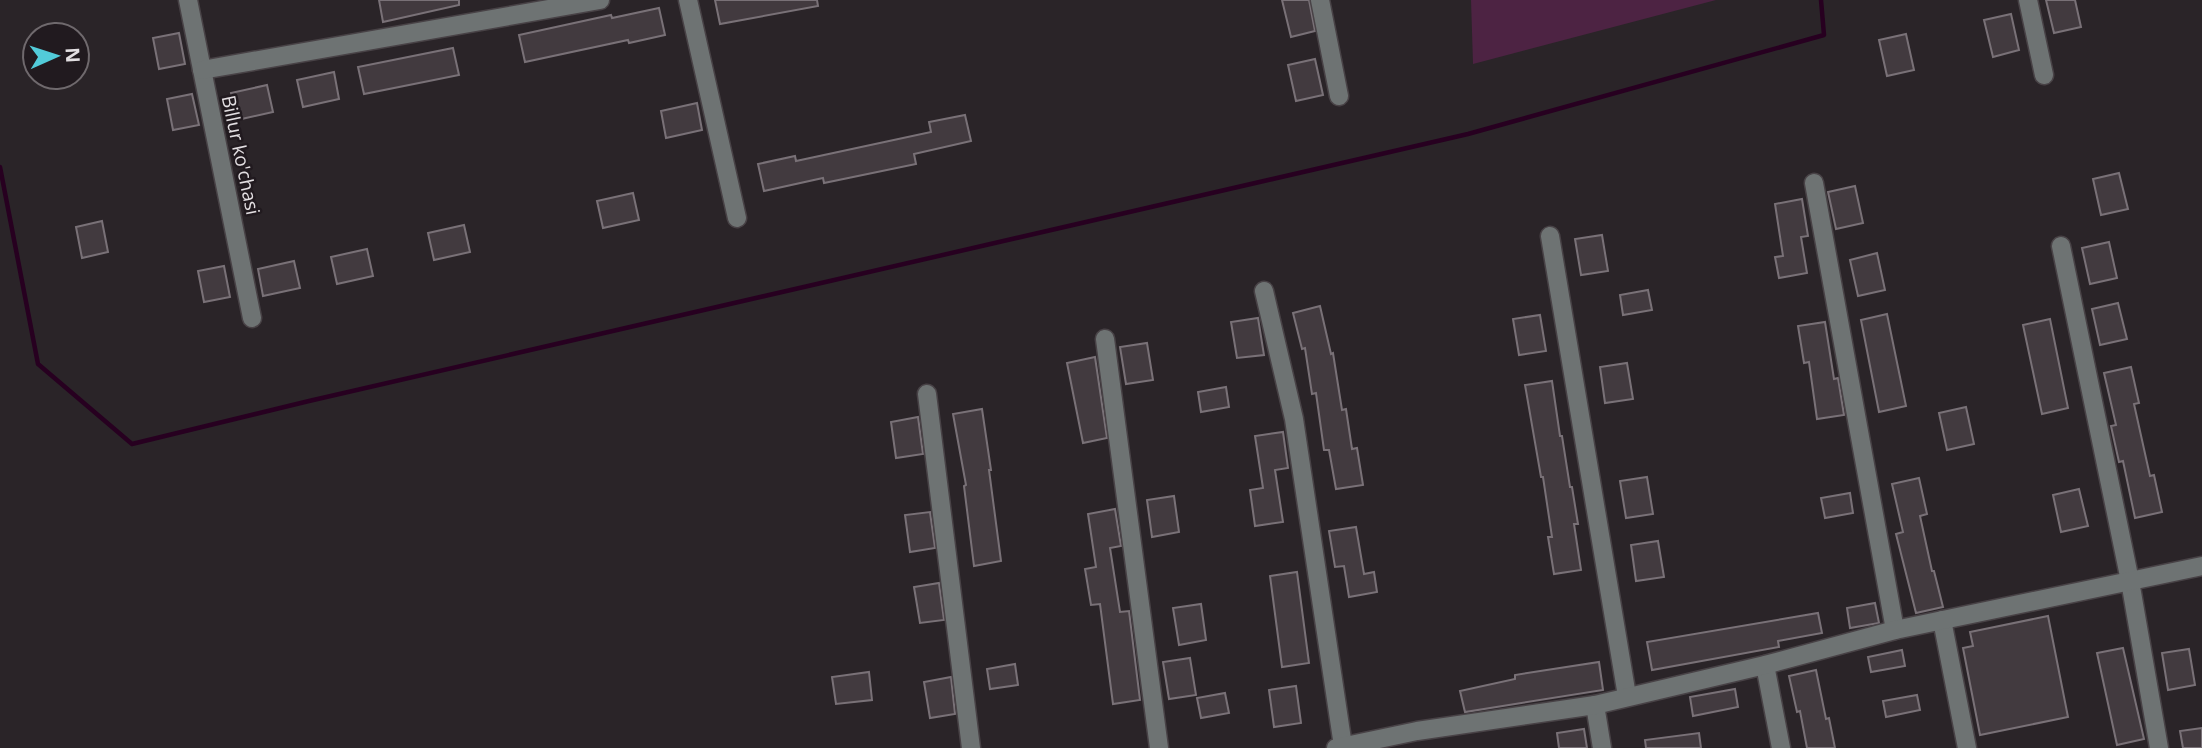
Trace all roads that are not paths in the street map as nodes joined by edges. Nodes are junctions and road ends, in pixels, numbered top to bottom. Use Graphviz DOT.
graph roads {
  1 [pos="188,0"];
  2 [pos="600,0"];
  3 [pos="688,0"];
  4 [pos="1320,0"];
  5 [pos="2028,0"];
  6 [pos="202,71"];
  7 [pos="2045,75"];
  8 [pos="1339,96"];
  9 [pos="1814,183"];
  10 [pos="737,218"];
  11 [pos="1550,236"];
  12 [pos="2061,246"];
  13 [pos="1265,291"];
  14 [pos="252,318"];
  15 [pos="1105,339"];
  16 [pos="927,394"];
  17 [pos="2202,566"];
  18 [pos="2130,581"];
  19 [pos="1942,620"];
  20 [pos="1895,630"];
  21 [pos="1765,665"];
  22 [pos="1627,696"];
  23 [pos="1595,705"];
  24 [pos="1418,739"];
  25 [pos="1339,747"];
  26 [pos="971,748"];
  27 [pos="1159,748"];
  28 [pos="1602,748"];
  29 [pos="1781,748"];
  30 [pos="1968,748"];
  31 [pos="2159,748"];
  1 -- 6 [label="street, Billur ko'chasi"];
  2 -- 6 [label="street"];
  3 -- 10 [label="street"];
  4 -- 8 [label="street"];
  5 -- 7 [label="street"];
  6 -- 14 [label="street, Billur ko'chasi"];
  9 -- 20 [label="street"];
  11 -- 22 [label="street"];
  12 -- 18 [label="street"];
  13 -- 25 [label="street"];
  15 -- 27 [label="street"];
  16 -- 26 [label="street"];
  17 -- 18 [label="street"];
  18 -- 19 [label="street"];
  18 -- 31 [label="street"];
  19 -- 20 [label="street"];
  19 -- 30 [label="street"];
  20 -- 21 [label="street"];
  21 -- 22 [label="street"];
  21 -- 29 [label="street"];
  22 -- 23 [label="street"];
  23 -- 24 [label="street"];
  23 -- 28 [label="street"];
  24 -- 25 [label="street"];
}
